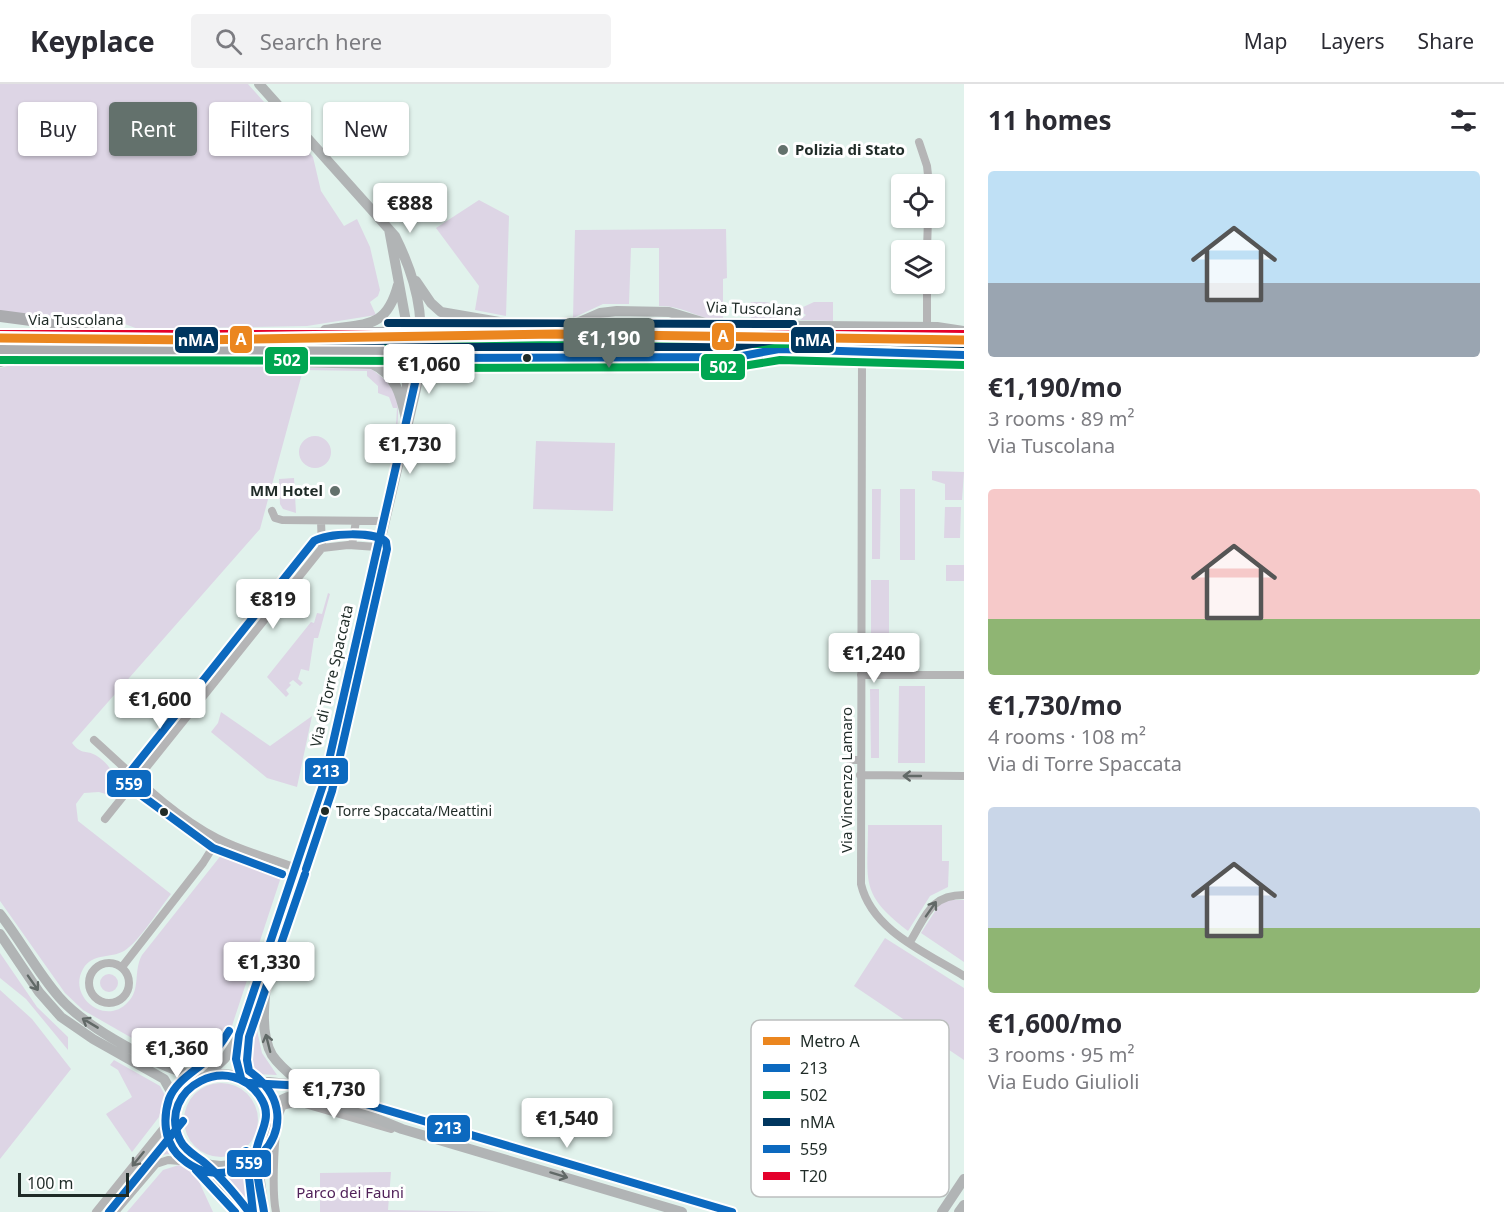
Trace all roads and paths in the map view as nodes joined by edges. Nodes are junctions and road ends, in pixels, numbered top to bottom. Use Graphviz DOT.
graph roads {
  1 [pos="259,84"];
  2 [pos="919,142"];
  3 [pos="927,174"];
  4 [pos="389,228"];
  5 [pos="406,257"];
  6 [pos="399,282"];
  7 [pos="927,294"];
  8 [pos="0,316"];
  9 [pos="505,323"];
  10 [pos="927,327"];
  11 [pos="407,332"];
  12 [pos="422,332"];
  13 [pos="440,332"];
  14 [pos="964,333"];
  15 [pos="0,334"];
  16 [pos="305,334"];
  17 [pos="144,335"];
  18 [pos="0,349"];
  19 [pos="37,350"];
  20 [pos="179,350"];
  21 [pos="779,350"];
  22 [pos="408,351"];
  23 [pos="862,354"];
  24 [pos="907,355"];
  25 [pos="421,356"];
  26 [pos="964,356"];
  27 [pos="0,362"];
  28 [pos="964,366"];
  29 [pos="407,422"];
  30 [pos="272,511"];
  31 [pos="321,521"];
  32 [pos="356,521"];
  33 [pos="383,521"];
  34 [pos="352,545"];
  35 [pos="377,547"];
  36 [pos="322,548"];
  37 [pos="861,675"];
  38 [pos="964,675"];
  39 [pos="94,740"];
  40 [pos="850,760"];
  41 [pos="860,760"];
  42 [pos="860,776"];
  43 [pos="964,776"];
  44 [pos="137,779"];
  45 [pos="105,819"];
  46 [pos="218,839"];
  47 [pos="296,868"];
  48 [pos="964,895"];
  49 [pos="0,914"];
  50 [pos="0,934"];
  51 [pos="270,941"];
  52 [pos="910,942"];
  53 [pos="122,967"];
  54 [pos="964,976"];
  55 [pos="239,1035"];
  56 [pos="204,1077"];
  57 [pos="245,1081"];
  58 [pos="305,1086"];
  59 [pos="176,1109"];
  60 [pos="267,1119"];
  61 [pos="402,1129"];
  62 [pos="256,1150"];
  63 [pos="204,1163"];
  64 [pos="258,1167"];
  65 [pos="274,1175"];
  66 [pos="964,1179"];
  67 [pos="964,1205"];
  68 [pos="96,1212"];
  69 [pos="115,1212"];
  70 [pos="249,1212"];
  71 [pos="264,1212"];
  72 [pos="276,1212"];
  73 [pos="682,1212"];
  74 [pos="732,1212"];
  75 [pos="942,1212"];
  76 [pos="959,1212"];
  1 -- 4 [label="street"];
  2 -- 3 [label="street"];
  4 -- 5 [label="street"];
  4 -- 6 [label="street, Via di Torre Spaccata"];
  5 -- 9 [label="street"];
  5 -- 12 [label="street, Via di Torre Spaccata"];
  6 -- 11 [label="street, Via di Torre Spaccata"];
  6 -- 16 [label="street"];
  7 -- 10 [label="street"];
  8 -- 17 [label="main road"];
  9 -- 10 [label="street, Via Tuscolana"];
  9 -- 13 [label="street, Via Tuscolana"];
  10 -- 14 [label="street, Via Tuscolana"];
  11 -- 12 [label="main road, Via Tuscolana"];
  11 -- 16 [label="main road, Via Tuscolana"];
  11 -- 22 [label="street, Via di Torre Spaccata"];
  12 -- 13 [label="main road, Via Tuscolana"];
  12 -- 25 [label="street, Via di Torre Spaccata"];
  13 -- 14 [label="main road, Via Tuscolana"];
  15 -- 17 [label="main road, Via Tuscolana"];
  16 -- 17 [label="main road, Via Tuscolana"];
  18 -- 19 [label="main road, Via Tuscolana"];
  19 -- 20 [label="main road, Via Tuscolana"];
  19 -- 27 [label="street"];
  20 -- 22 [label="main road, Via Tuscolana"];
  20 -- 29 [label="street, Via Tuscolana"];
  21 -- 23 [label="main road, Via Tuscolana"];
  21 -- 25 [label="main road, Via Tuscolana"];
  21 -- 25 [label="street, Via Tuscolana"];
  22 -- 25 [label="main road, Via Tuscolana"];
  22 -- 29 [label="street, Via di Torre Spaccata"];
  23 -- 24 [label="main road, Via Tuscolana"];
  23 -- 37 [label="street, Via Vincenzo Lamaro"];
  24 -- 26 [label="main road, Via Tuscolana"];
  24 -- 28 [label="street, Via Tuscolana"];
  25 -- 29 [label="street, Via di Torre Spaccata"];
  29 -- 33 [label="street, Via di Torre Spaccata"];
  30 -- 31 [label="street"];
  31 -- 32 [label="street"];
  31 -- 36 [label="street"];
  32 -- 33 [label="street"];
  32 -- 34 [label="street"];
  33 -- 35 [label="street, Via di Torre Spaccata"];
  34 -- 35 [label="street"];
  34 -- 36 [label="street"];
  35 -- 47 [label="street, Via di Torre Spaccata"];
  36 -- 44 [label="street"];
  37 -- 38 [label="street"];
  37 -- 41 [label="street, Via Vincenzo Lamaro"];
  39 -- 44 [label="street"];
  40 -- 41 [label="street"];
  41 -- 42 [label="street, Via Vincenzo Lamaro"];
  43 -- 42 [label="street, one-way"];
  42 -- 52 [label="street, Via Vincenzo Lamaro"];
  44 -- 45 [label="street"];
  44 -- 46 [label="street"];
  46 -- 47 [label="street"];
  46 -- 53 [label="street"];
  47 -- 51 [label="street, Via di Torre Spaccata"];
  52 -- 48 [label="street, one-way"];
  56 -- 49 [label="street, one-way"];
  50 -- 59 [label="street, one-way"];
  51 -- 55 [label="street, Via di Torre Spaccata"];
  58 -- 51 [label="street, one-way"];
  52 -- 54 [label="street, Via Vincenzo Lamaro"];
  53 -- 53 [label="street"];
  55 -- 56 [label="street, Via di Torre Spaccata"];
  55 -- 57 [label="street, Via di Torre Spaccata"];
  56 -- 57 [label="street"];
  56 -- 59 [label="street"];
  57 -- 58 [label="street"];
  57 -- 60 [label="street"];
  58 -- 74 [label="street"];
  59 -- 63 [label="street"];
  59 -- 68 [label="street, one-way"];
  60 -- 61 [label="street"];
  60 -- 62 [label="street"];
  61 -- 65 [label="street"];
  61 -- 73 [label="street, one-way"];
  62 -- 63 [label="street"];
  62 -- 64 [label="street"];
  63 -- 69 [label="street"];
  63 -- 70 [label="street"];
  64 -- 65 [label="street"];
  64 -- 71 [label="street"];
  65 -- 72 [label="street"];
  66 -- 75 [label="street"];
  67 -- 76 [label="street"];
}
